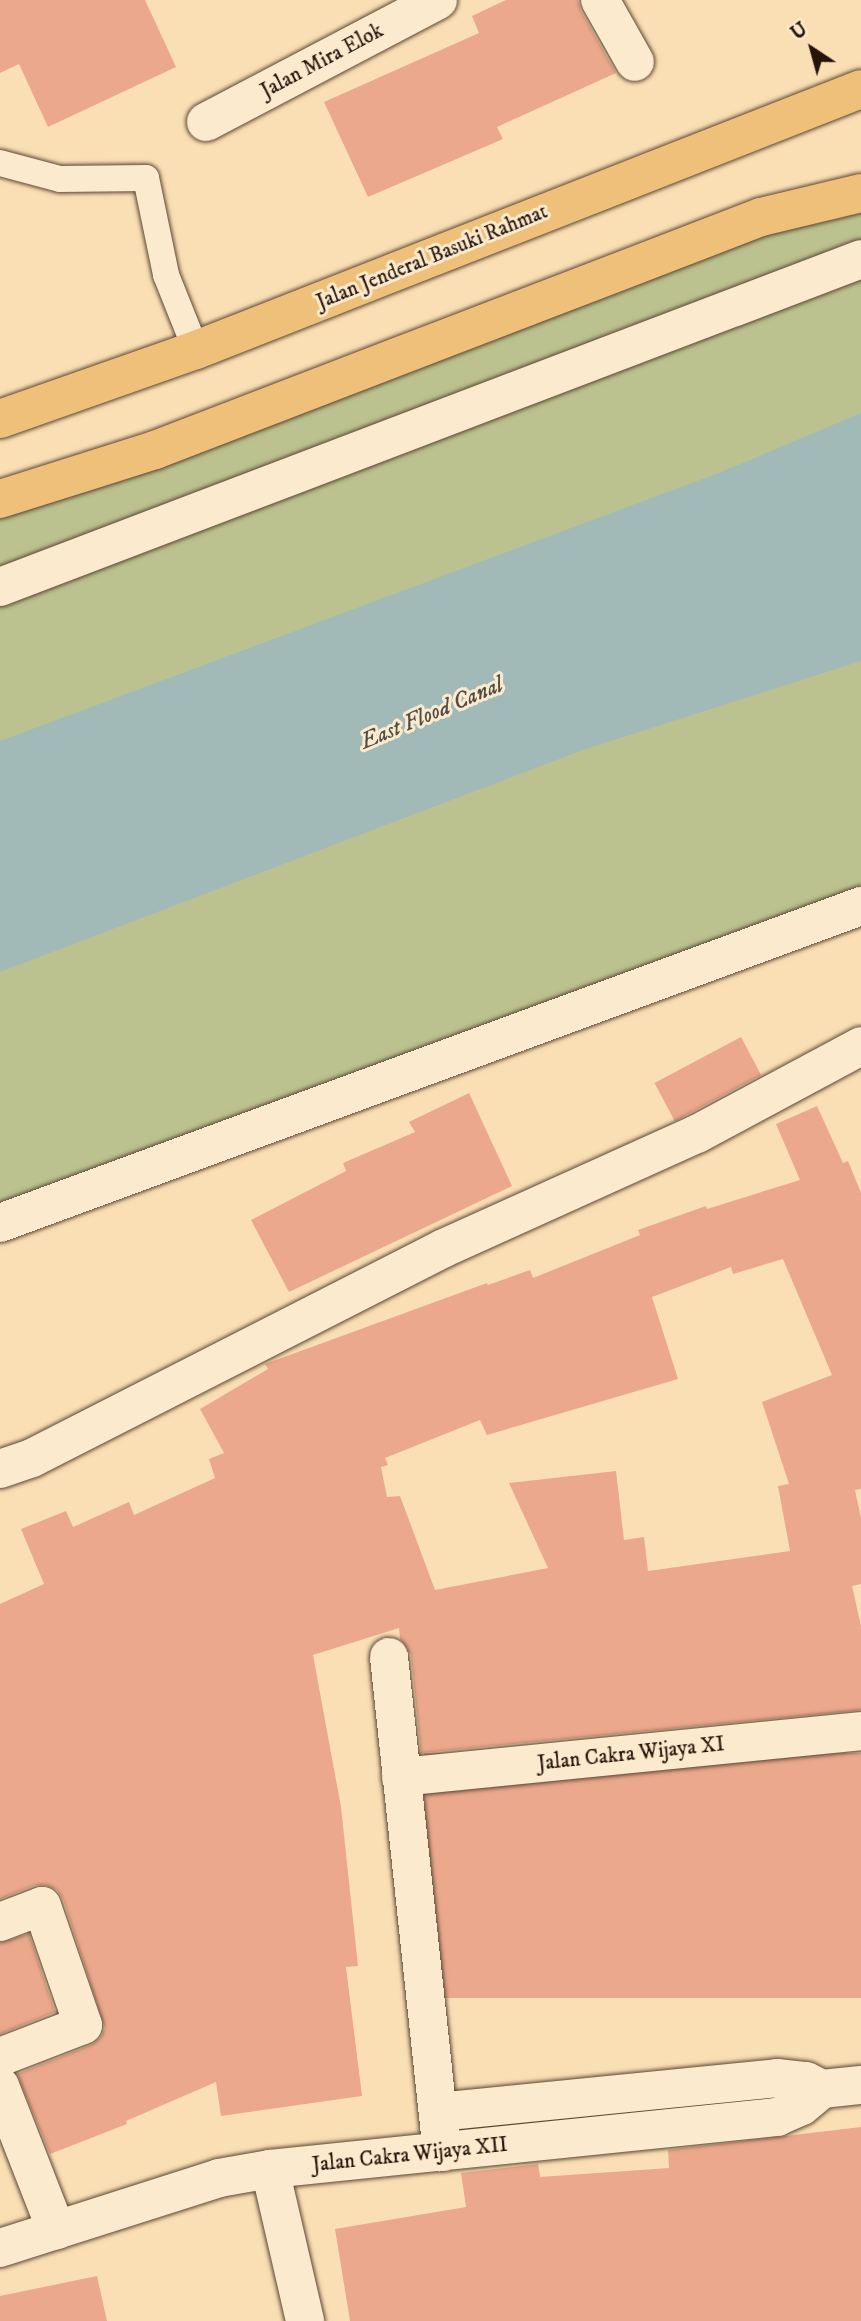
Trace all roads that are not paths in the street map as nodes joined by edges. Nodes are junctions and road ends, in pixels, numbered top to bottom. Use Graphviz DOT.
graph roads {
  1 [pos="438,0"];
  2 [pos="600,0"];
  3 [pos="635,62"];
  4 [pos="861,89"];
  5 [pos="206,122"];
  6 [pos="0,163"];
  7 [pos="861,193"];
  8 [pos="861,259"];
  9 [pos="196,350"];
  10 [pos="0,419"];
  11 [pos="0,499"];
  12 [pos="0,587"];
  13 [pos="861,906"];
  14 [pos="861,1046"];
  15 [pos="0,1223"];
  16 [pos="0,1469"];
  17 [pos="389,1657"];
  18 [pos="861,1731"];
  19 [pos="401,1777"];
  20 [pos="0,1922"];
  21 [pos="0,2057"];
  22 [pos="861,2085"];
  23 [pos="0,2086"];
  24 [pos="822,2089"];
  25 [pos="438,2112"];
  26 [pos="442,2152"];
  27 [pos="270,2169"];
  28 [pos="55,2230"];
  29 [pos="0,2248"];
  30 [pos="305,2321"];
  1 -- 5 [label="street, Jalan Mira Elok"];
  2 -- 3 [label="street"];
  4 -- 9 [label="main road, Jalan Jenderal Basuki Rahmat"];
  6 -- 9 [label="lane"];
  7 -- 11 [label="main road"];
  8 -- 12 [label="street"];
  9 -- 10 [label="main road, Jalan Jenderal Basuki Rahmat"];
  13 -- 15 [label="street"];
  14 -- 16 [label="street"];
  17 -- 19 [label="street"];
  18 -- 19 [label="street, Jalan Cakra Wijaya XI"];
  19 -- 25 [label="street"];
  20 -- 21 [label="street"];
  22 -- 24 [label="street, Jalan Cakra Wijaya XII"];
  23 -- 28 [label="street"];
  24 -- 25 [label="street, Jalan Cakra Wijaya XII"];
  24 -- 26 [label="street, Jalan Cakra Wijaya XII"];
  25 -- 26 [label="street"];
  26 -- 27 [label="street, Jalan Cakra Wijaya XII"];
  27 -- 28 [label="street, Jalan Cakra Wijaya XII"];
  27 -- 30 [label="street"];
  28 -- 29 [label="street, Jalan Cakra Wijaya XII"];
}
